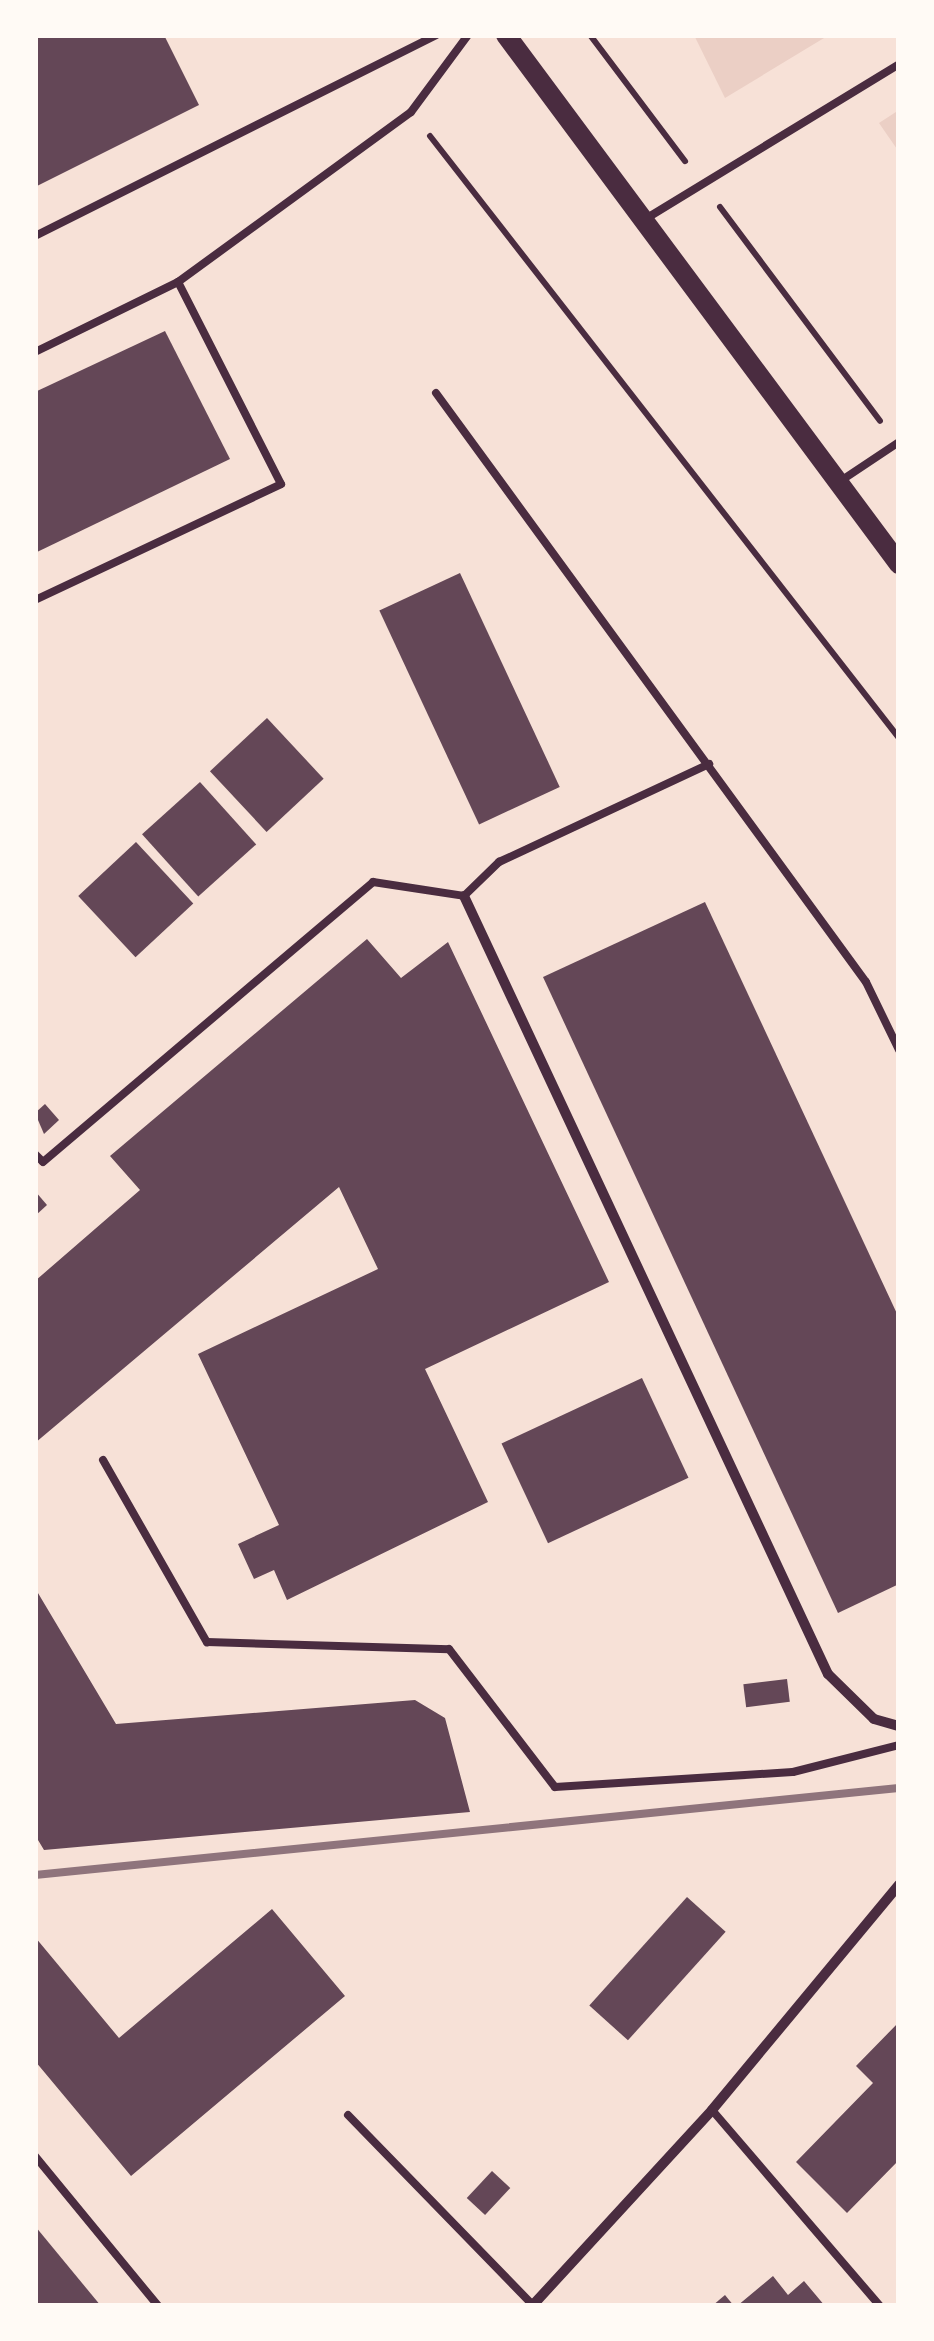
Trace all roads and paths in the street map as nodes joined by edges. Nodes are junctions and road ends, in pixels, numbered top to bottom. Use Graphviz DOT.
graph roads {
  1 [pos="437,35"];
  2 [pos="468,35"];
  3 [pos="506,35"];
  4 [pos="590,35"];
  5 [pos="899,64"];
  6 [pos="411,112"];
  7 [pos="703,184"];
  8 [pos="644,220"];
  9 [pos="35,236"];
  10 [pos="178,282"];
  11 [pos="35,352"];
  12 [pos="436,392"];
  13 [pos="898,443"];
  14 [pos="838,482"];
  15 [pos="899,564"];
  16 [pos="35,600"];
  17 [pos="899,738"];
  18 [pos="709,764"];
  19 [pos="464,896"];
  20 [pos="899,1050"];
  21 [pos="35,1154"];
  22 [pos="103,1460"];
  23 [pos="899,1726"];
  24 [pos="899,1745"];
  25 [pos="899,1885"];
  26 [pos="712,2110"];
  27 [pos="348,2115"];
  28 [pos="35,2156"];
  29 [pos="532,2305"];
  30 [pos="158,2306"];
  31 [pos="880,2306"];
  1 -- 9 [label="lane"];
  2 -- 6 [label="lane"];
  3 -- 8 [label="main road"];
  4 -- 7 [label="path"];
  5 -- 7 [label="lane"];
  6 -- 10 [label="lane"];
  6 -- 17 [label="path"];
  7 -- 8 [label="lane"];
  7 -- 13 [label="path"];
  8 -- 14 [label="main road"];
  10 -- 11 [label="lane"];
  10 -- 16 [label="lane"];
  12 -- 18 [label="lane"];
  13 -- 14 [label="lane"];
  14 -- 15 [label="main road"];
  18 -- 19 [label="lane"];
  18 -- 20 [label="lane"];
  19 -- 21 [label="lane"];
  19 -- 23 [label="street"];
  22 -- 24 [label="lane"];
  25 -- 26 [label="street"];
  26 -- 29 [label="street"];
  26 -- 31 [label="lane"];
  27 -- 29 [label="lane"];
  28 -- 30 [label="lane"];
}
